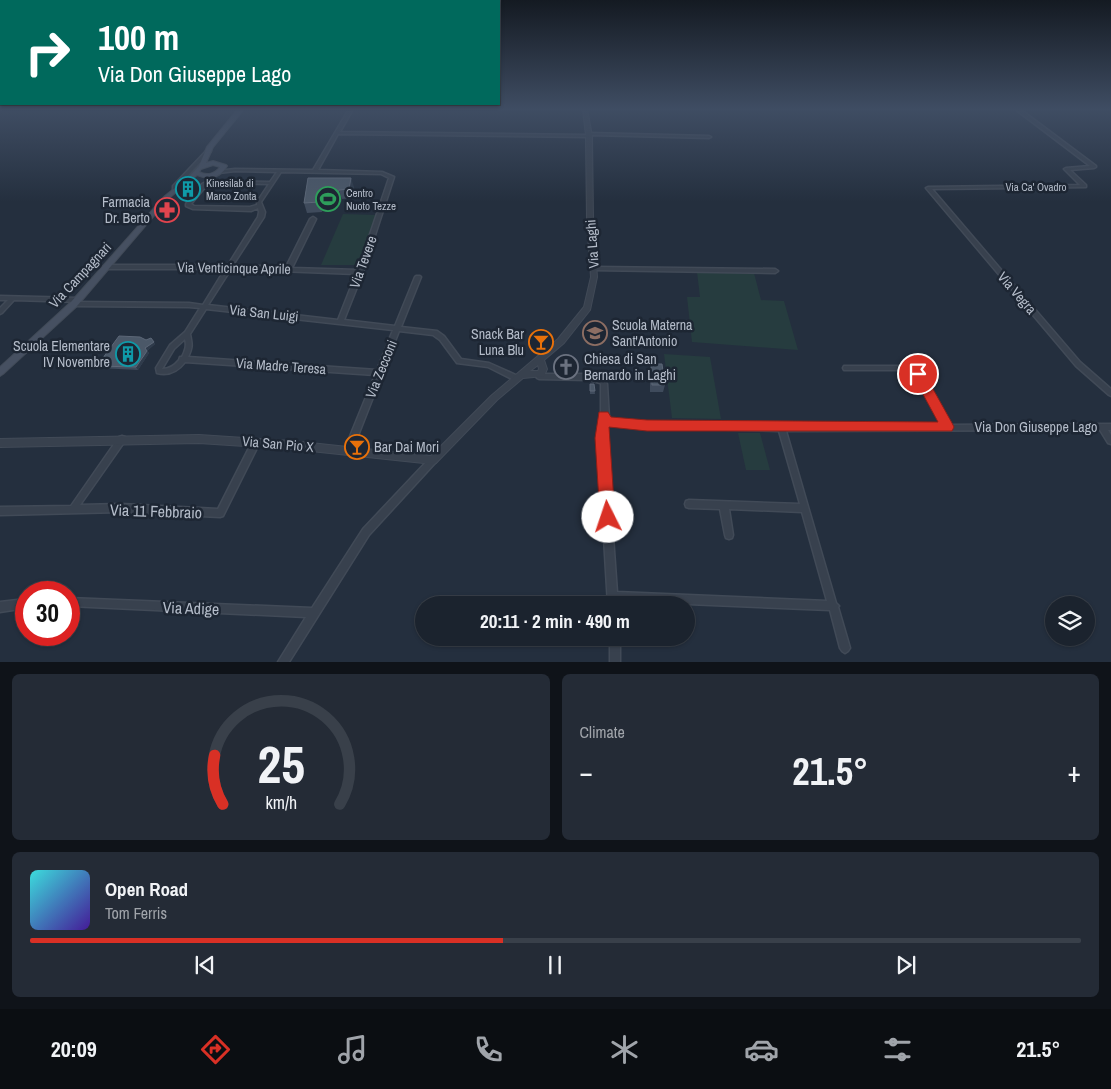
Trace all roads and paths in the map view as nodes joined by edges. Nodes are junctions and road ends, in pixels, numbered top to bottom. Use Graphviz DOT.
graph roads {
  1 [pos="218,140"];
  2 [pos="333,140"];
  3 [pos="589,140"];
  4 [pos="1058,140"];
  5 [pos="208,153"];
  6 [pos="217,163"];
  7 [pos="202,166"];
  8 [pos="222,169"];
  9 [pos="280,171"];
  10 [pos="315,171"];
  11 [pos="196,173"];
  12 [pos="206,176"];
  13 [pos="271,183"];
  14 [pos="183,185"];
  15 [pos="928,188"];
  16 [pos="175,190"];
  17 [pos="259,206"];
  18 [pos="313,219"];
  19 [pos="108,267"];
  20 [pos="229,267"];
  21 [pos="288,269"];
  22 [pos="594,269"];
  23 [pos="775,271"];
  24 [pos="360,272"];
  25 [pos="418,277"];
  26 [pos="0,298"];
  27 [pos="13,298"];
  28 [pos="76,302"];
  29 [pos="204,306"];
  30 [pos="0,312"];
  31 [pos="340,322"];
  32 [pos="398,328"];
  33 [pos="187,334"];
  34 [pos="182,359"];
  35 [pos="846,368"];
  36 [pos="537,369"];
  37 [pos="0,372"];
  38 [pos="379,373"];
  39 [pos="518,377"];
  40 [pos="1111,393"];
  41 [pos="604,416"];
  42 [pos="947,427"];
  43 [pos="1102,427"];
  44 [pos="1111,427"];
  45 [pos="782,428"];
  46 [pos="122,439"];
  47 [pos="1111,441"];
  48 [pos="256,442"];
  49 [pos="0,443"];
  50 [pos="348,451"];
  51 [pos="433,460"];
  52 [pos="689,504"];
  53 [pos="724,506"];
  54 [pos="805,508"];
  55 [pos="73,509"];
  56 [pos="0,511"];
  57 [pos="729,535"];
  58 [pos="613,596"];
  59 [pos="80,602"];
  60 [pos="695,602"];
  61 [pos="15,605"];
  62 [pos="834,606"];
  63 [pos="0,607"];
  64 [pos="313,613"];
  65 [pos="615,646"];
  66 [pos="846,648"];
  67 [pos="284,662"];
  68 [pos="615,662"];
  1 -- 5 [label="main road, Via Campagnari"];
  2 -- 10 [label="street"];
  3 -- 22 [label="street, Via Laghi"];
  4 -- 15 [label="street, Via Ca' Ovadro"];
  5 -- 6 [label="main road"];
  5 -- 7 [label="main road, Via Campagnari"];
  5 -- 16 [label="street, Via Campagnari"];
  6 -- 7 [label="main road"];
  6 -- 8 [label="main road"];
  7 -- 11 [label="main road, Via Campagnari"];
  8 -- 9 [label="street"];
  8 -- 12 [label="main road, Via Campagnari"];
  9 -- 10 [label="street"];
  9 -- 13 [label="street"];
  10 -- 24 [label="street, Via Tevere"];
  11 -- 12 [label="main road"];
  11 -- 14 [label="main road, Via Campagnari"];
  12 -- 14 [label="main road, Via Campagnari"];
  13 -- 17 [label="street"];
  13 -- 17 [label="street"];
  14 -- 16 [label="main road, Via Campagnari"];
  15 -- 40 [label="street, Via Vegra"];
  16 -- 19 [label="main road, Via Campagnari"];
  17 -- 20 [label="street"];
  18 -- 21 [label="street"];
  19 -- 20 [label="street, Via Venticinque Aprile"];
  19 -- 28 [label="main road, Via Campagnari"];
  20 -- 21 [label="street, Via Venticinque Aprile"];
  20 -- 29 [label="street"];
  21 -- 24 [label="street, Via Venticinque Aprile"];
  22 -- 23 [label="street"];
  22 -- 36 [label="street, Via Laghi"];
  24 -- 31 [label="street, Via Tevere"];
  25 -- 32 [label="street"];
  26 -- 27 [label="street, Via San Luigi"];
  27 -- 28 [label="street, Via San Luigi"];
  27 -- 30 [label="street"];
  28 -- 29 [label="street, Via San Luigi"];
  28 -- 37 [label="main road, Via Campagnari"];
  29 -- 31 [label="street, Via San Luigi"];
  29 -- 33 [label="street"];
  31 -- 32 [label="street, Via San Luigi"];
  32 -- 38 [label="street, Via Zecconi"];
  32 -- 39 [label="street, Via Zecconi"];
  33 -- 34 [label="street"];
  33 -- 34 [label="street"];
  34 -- 38 [label="street, Via Madre Teresa"];
  35 -- 42 [label="street"];
  36 -- 39 [label="street"];
  36 -- 41 [label="street"];
  38 -- 50 [label="street, Via Zecconi"];
  39 -- 51 [label="street"];
  41 -- 45 [label="street, Via Don Giuseppe Lago"];
  41 -- 58 [label="street"];
  42 -- 43 [label="street, Via Don Giuseppe Lago"];
  42 -- 45 [label="street, Via Don Giuseppe Lago"];
  43 -- 44 [label="street, Via Don Giuseppe Lago"];
  43 -- 47 [label="street"];
  45 -- 54 [label="street"];
  46 -- 48 [label="street, Via San Pio X"];
  46 -- 49 [label="street, Via San Pio X"];
  46 -- 55 [label="street"];
  48 -- 50 [label="street, Via San Pio X"];
  48 -- 55 [label="street, Via 11 Febbraio"];
  50 -- 51 [label="street, Via San Pio X"];
  51 -- 64 [label="street"];
  52 -- 53 [label="street"];
  53 -- 54 [label="street"];
  53 -- 57 [label="street"];
  54 -- 62 [label="street"];
  55 -- 56 [label="street, Via 11 Febbraio"];
  59 -- 64 [label="street, Via Adige"];
  60 -- 62 [label="street"];
  61 -- 63 [label="street"];
  62 -- 66 [label="street"];
  64 -- 67 [label="street"];
  65 -- 68 [label="street"];
}
